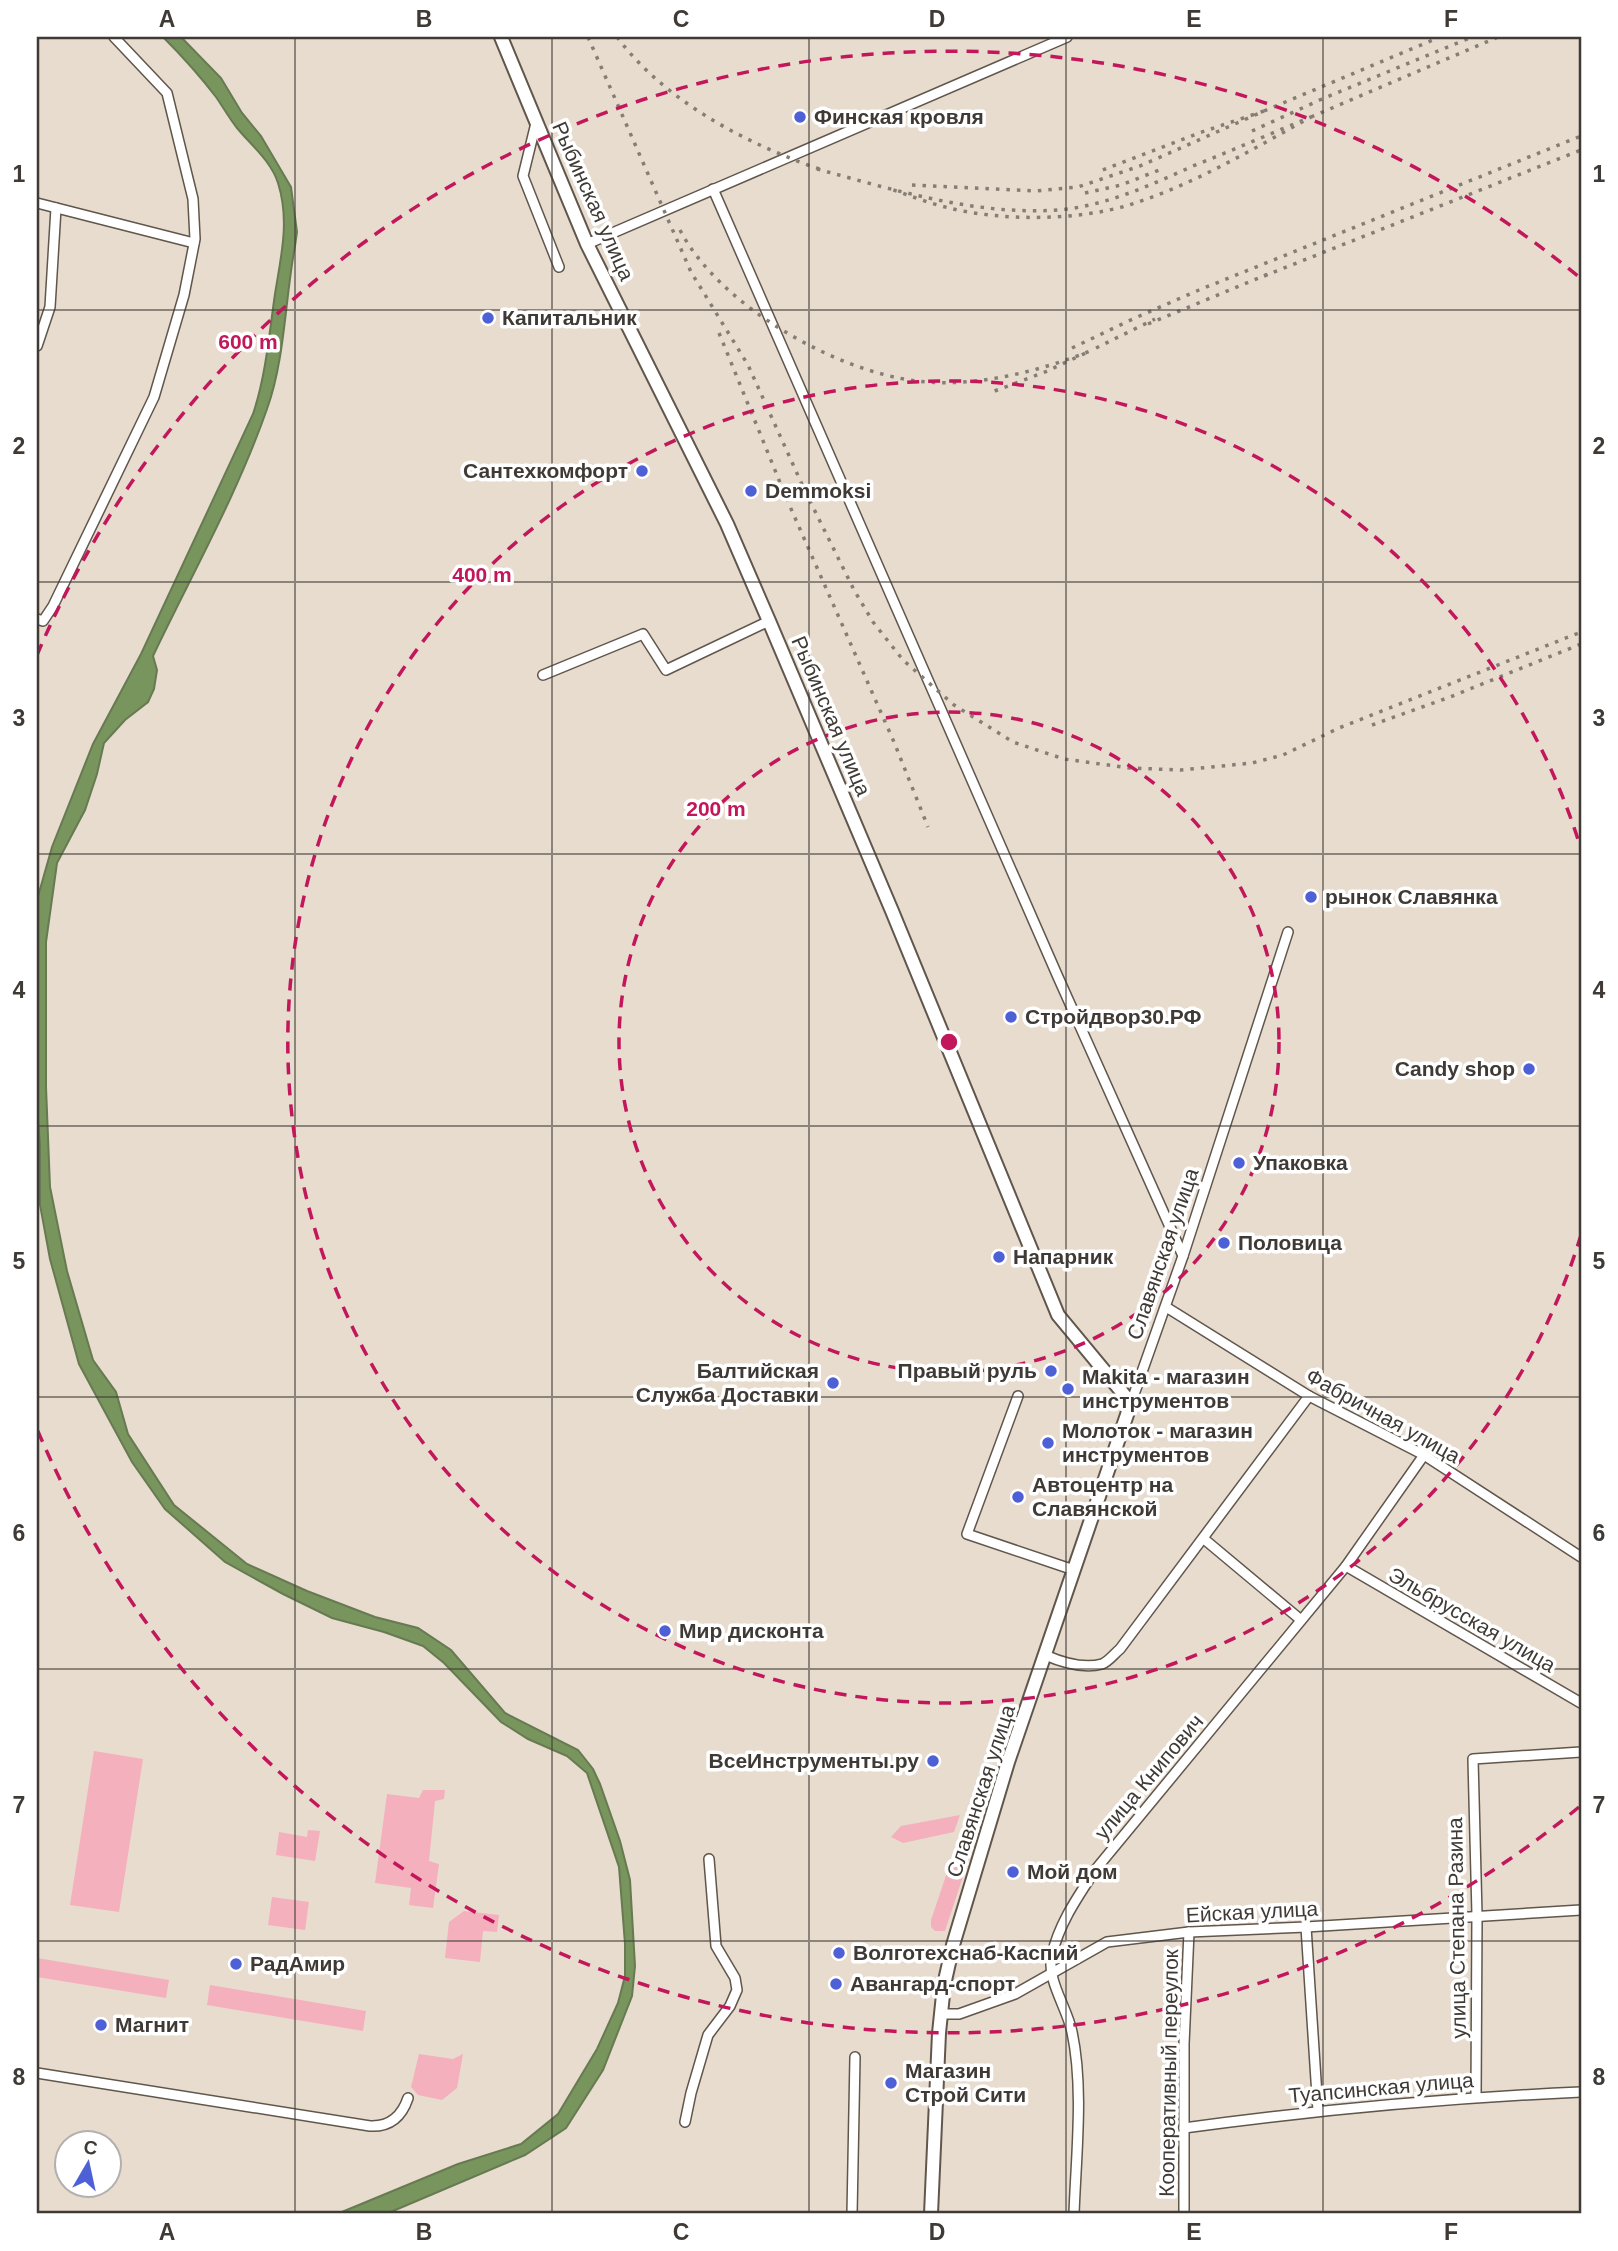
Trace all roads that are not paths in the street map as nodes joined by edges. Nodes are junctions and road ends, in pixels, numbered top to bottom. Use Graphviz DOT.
graph roads {
  1 [pos="114,37"];
  2 [pos="501,37"];
  3 [pos="1067,37"];
  4 [pos="536,121"];
  5 [pos="713,189"];
  6 [pos="37,203"];
  7 [pos="56,208"];
  8 [pos="194,243"];
  9 [pos="587,243"];
  10 [pos="559,267"];
  11 [pos="37,346"];
  12 [pos="40,620"];
  13 [pos="769,621"];
  14 [pos="543,675"];
  15 [pos="1288,932"];
  16 [pos="1183,1256"];
  17 [pos="1166,1307"];
  18 [pos="1018,1396"];
  19 [pos="1309,1396"];
  20 [pos="1131,1403"];
  21 [pos="1424,1455"];
  22 [pos="1204,1539"];
  23 [pos="1581,1557"];
  24 [pos="1346,1566"];
  25 [pos="1074,1570"];
  26 [pos="1301,1620"];
  27 [pos="1045,1656"];
  28 [pos="1581,1703"];
  29 [pos="1581,1752"];
  30 [pos="709,1859"];
  31 [pos="1581,1910"];
  32 [pos="1477,1915"];
  33 [pos="1306,1927"];
  34 [pos="1189,1932"];
  35 [pos="1051,1972"];
  36 [pos="941,2014"];
  37 [pos="855,2057"];
  38 [pos="37,2073"];
  39 [pos="1581,2092"];
  40 [pos="1476,2096"];
  41 [pos="408,2098"];
  42 [pos="1318,2111"];
  43 [pos="685,2122"];
  44 [pos="1184,2128"];
  45 [pos="852,2214"];
  46 [pos="932,2214"];
  47 [pos="1074,2214"];
  48 [pos="1184,2214"];
  1 -- 8 [label="street"];
  2 -- 4 [label="main road, Рыбинская улица"];
  3 -- 5 [label="street"];
  4 -- 9 [label="main road, Рыбинская улица"];
  4 -- 10 [label="street"];
  5 -- 9 [label="street"];
  5 -- 16 [label="street"];
  6 -- 7 [label="street"];
  7 -- 8 [label="street"];
  7 -- 11 [label="street"];
  8 -- 12 [label="street"];
  9 -- 13 [label="main road, Рыбинская улица"];
  13 -- 14 [label="street"];
  13 -- 20 [label="main road, Рыбинская улица"];
  15 -- 16 [label="street, Славянская улица"];
  16 -- 17 [label="street, Славянская улица"];
  17 -- 19 [label="street, Фабричная улица"];
  17 -- 20 [label="street, Славянская улица"];
  18 -- 25 [label="street"];
  19 -- 21 [label="street, Фабричная улица"];
  19 -- 22 [label="street"];
  20 -- 25 [label="main road, Славянская улица"];
  21 -- 23 [label="street, Фабричная улица"];
  21 -- 24 [label="street, улица Книпович"];
  22 -- 26 [label="street"];
  22 -- 27 [label="street"];
  24 -- 26 [label="street, улица Книпович"];
  24 -- 28 [label="street, Эльбрусская улица"];
  25 -- 27 [label="main road, Славянская улица"];
  26 -- 35 [label="street, улица Книпович"];
  27 -- 36 [label="main road, Славянская улица"];
  29 -- 32 [label="street, улица Степана Разина"];
  30 -- 43 [label="street"];
  31 -- 32 [label="street, Ейская улица"];
  32 -- 33 [label="street, Ейская улица"];
  32 -- 40 [label="street, улица Степана Разина"];
  33 -- 34 [label="street, Ейская улица"];
  33 -- 42 [label="street"];
  34 -- 35 [label="street, Ейская улица"];
  34 -- 44 [label="street, Кооперативный переулок"];
  35 -- 36 [label="street, Ейская улица"];
  35 -- 47 [label="street"];
  36 -- 46 [label="main road, Славянская улица"];
  37 -- 45 [label="street"];
  38 -- 41 [label="street"];
  39 -- 40 [label="street, Туапсинская улица"];
  40 -- 42 [label="street, Туапсинская улица"];
  42 -- 44 [label="street, Туапсинская улица"];
  44 -- 48 [label="street, Кооперативный переулок"];
}
